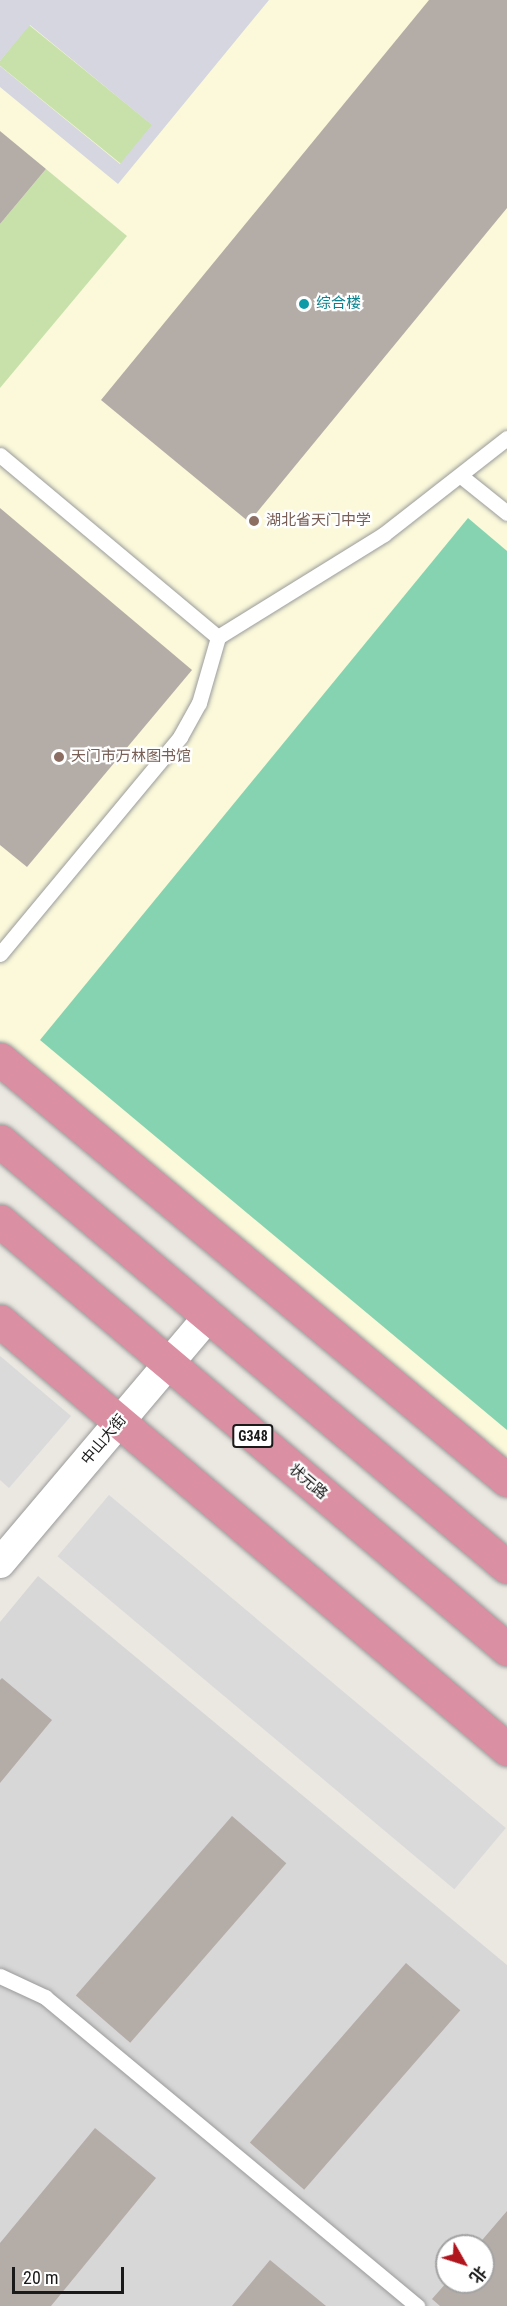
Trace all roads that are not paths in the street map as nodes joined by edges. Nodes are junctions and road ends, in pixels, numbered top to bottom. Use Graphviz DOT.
graph roads {
  1 [pos="507,438"];
  2 [pos="0,455"];
  3 [pos="461,476"];
  4 [pos="507,513"];
  5 [pos="218,637"];
  6 [pos="0,954"];
  7 [pos="0,1059"];
  8 [pos="0,1141"];
  9 [pos="0,1221"];
  10 [pos="207,1318"];
  11 [pos="0,1321"];
  12 [pos="168,1364"];
  13 [pos="119,1422"];
  14 [pos="507,1480"];
  15 [pos="0,1563"];
  16 [pos="507,1567"];
  17 [pos="507,1649"];
  18 [pos="507,1749"];
  19 [pos="0,1976"];
  20 [pos="417,2306"];
  1 -- 3 [label="lane"];
  2 -- 5 [label="lane"];
  3 -- 4 [label="lane"];
  3 -- 5 [label="lane"];
  5 -- 6 [label="lane"];
  7 -- 14 [label="highway"];
  8 -- 10 [label="highway"];
  9 -- 12 [label="highway, 状元路 / G348"];
  10 -- 12 [label="street, 中山大街"];
  10 -- 16 [label="highway"];
  11 -- 13 [label="highway"];
  12 -- 13 [label="street, 中山大街"];
  12 -- 17 [label="highway, 状元路 / G348"];
  13 -- 15 [label="street, 中山大街"];
  13 -- 18 [label="highway"];
  19 -- 20 [label="lane"];
}
